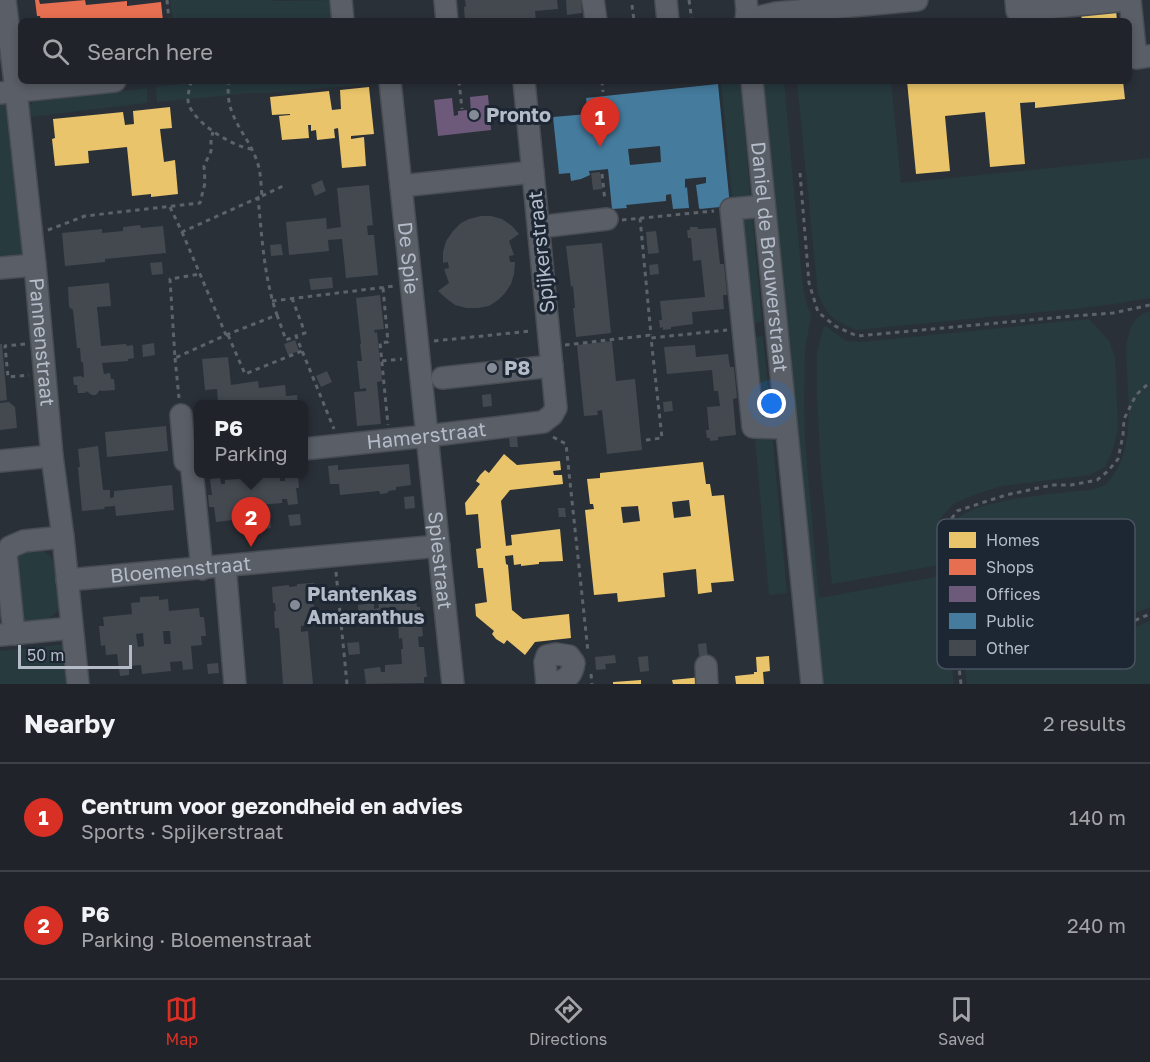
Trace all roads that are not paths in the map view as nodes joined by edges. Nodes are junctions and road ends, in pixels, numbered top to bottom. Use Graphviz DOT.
graph roads {
  1 [pos="4,0"];
  2 [pos="340,0"];
  3 [pos="445,0"];
  4 [pos="593,0"];
  5 [pos="915,0"];
  6 [pos="1121,0"];
  7 [pos="666,1"];
  8 [pos="1024,10"];
  9 [pos="746,14"];
  10 [pos="1056,14"];
  11 [pos="342,18"];
  12 [pos="447,18"];
  13 [pos="596,18"];
  14 [pos="668,18"];
  15 [pos="1126,18"];
  16 [pos="1132,43"];
  17 [pos="1150,56"];
  18 [pos="6,64"];
  19 [pos="86,84"];
  20 [pos="390,84"];
  21 [pos="524,84"];
  22 [pos="752,84"];
  23 [pos="8,92"];
  24 [pos="533,172"];
  25 [pos="401,186"];
  26 [pos="764,206"];
  27 [pos="607,219"];
  28 [pos="539,227"];
  29 [pos="34,265"];
  30 [pos="0,268"];
  31 [pos="550,348"];
  32 [pos="442,378"];
  33 [pos="181,415"];
  34 [pos="548,419"];
  35 [pos="786,428"];
  36 [pos="427,436"];
  37 [pos="308,448"];
  38 [pos="52,456"];
  39 [pos="194,460"];
  40 [pos="0,461"];
  41 [pos="196,478"];
  42 [pos="63,537"];
  43 [pos="439,546"];
  44 [pos="225,566"];
  45 [pos="202,569"];
  46 [pos="67,580"];
  47 [pos="72,628"];
  48 [pos="7,635"];
  49 [pos="78,684"];
  50 [pos="235,684"];
  51 [pos="453,684"];
  52 [pos="812,684"];
  1 -- 18 [label="street, Pannenstraat"];
  2 -- 11 [label="street"];
  3 -- 12 [label="street"];
  4 -- 13 [label="street"];
  5 -- 9 [label="street"];
  6 -- 10 [label="street"];
  6 -- 15 [label="street"];
  7 -- 14 [label="street"];
  8 -- 10 [label="street"];
  16 -- 17 [label="street"];
  18 -- 23 [label="street, Pannenstraat"];
  19 -- 23 [label="street"];
  20 -- 25 [label="street, De Spie"];
  21 -- 24 [label="street, Spijkerstraat"];
  22 -- 26 [label="street, Daniel de Brouwerstraat"];
  23 -- 29 [label="street, Pannenstraat"];
  24 -- 25 [label="street"];
  24 -- 28 [label="street, Spijkerstraat"];
  25 -- 36 [label="street, De Spie"];
  26 -- 35 [label="street, Daniel de Brouwerstraat"];
  26 -- 35 [label="street"];
  27 -- 28 [label="street"];
  28 -- 31 [label="street, Spijkerstraat"];
  29 -- 30 [label="street"];
  29 -- 38 [label="street, Pannenstraat"];
  31 -- 32 [label="street"];
  31 -- 34 [label="street, Spijkerstraat"];
  33 -- 39 [label="street"];
  34 -- 36 [label="street, Hamerstraat"];
  35 -- 52 [label="street, Daniel de Brouwerstraat"];
  36 -- 37 [label="street, Hamerstraat"];
  36 -- 43 [label="street, Spiestraat"];
  38 -- 40 [label="street"];
  38 -- 42 [label="street, Pannenstraat"];
  41 -- 45 [label="street"];
  42 -- 46 [label="street, Pannenstraat"];
  42 -- 48 [label="street"];
  43 -- 44 [label="street, Bloemenstraat"];
  43 -- 51 [label="street, Spiestraat"];
  44 -- 45 [label="street, Bloemenstraat"];
  44 -- 50 [label="street"];
  45 -- 46 [label="street, Bloemenstraat"];
  46 -- 47 [label="street, Pannenstraat"];
  47 -- 48 [label="street"];
  47 -- 49 [label="street, Pannenstraat"];
}
